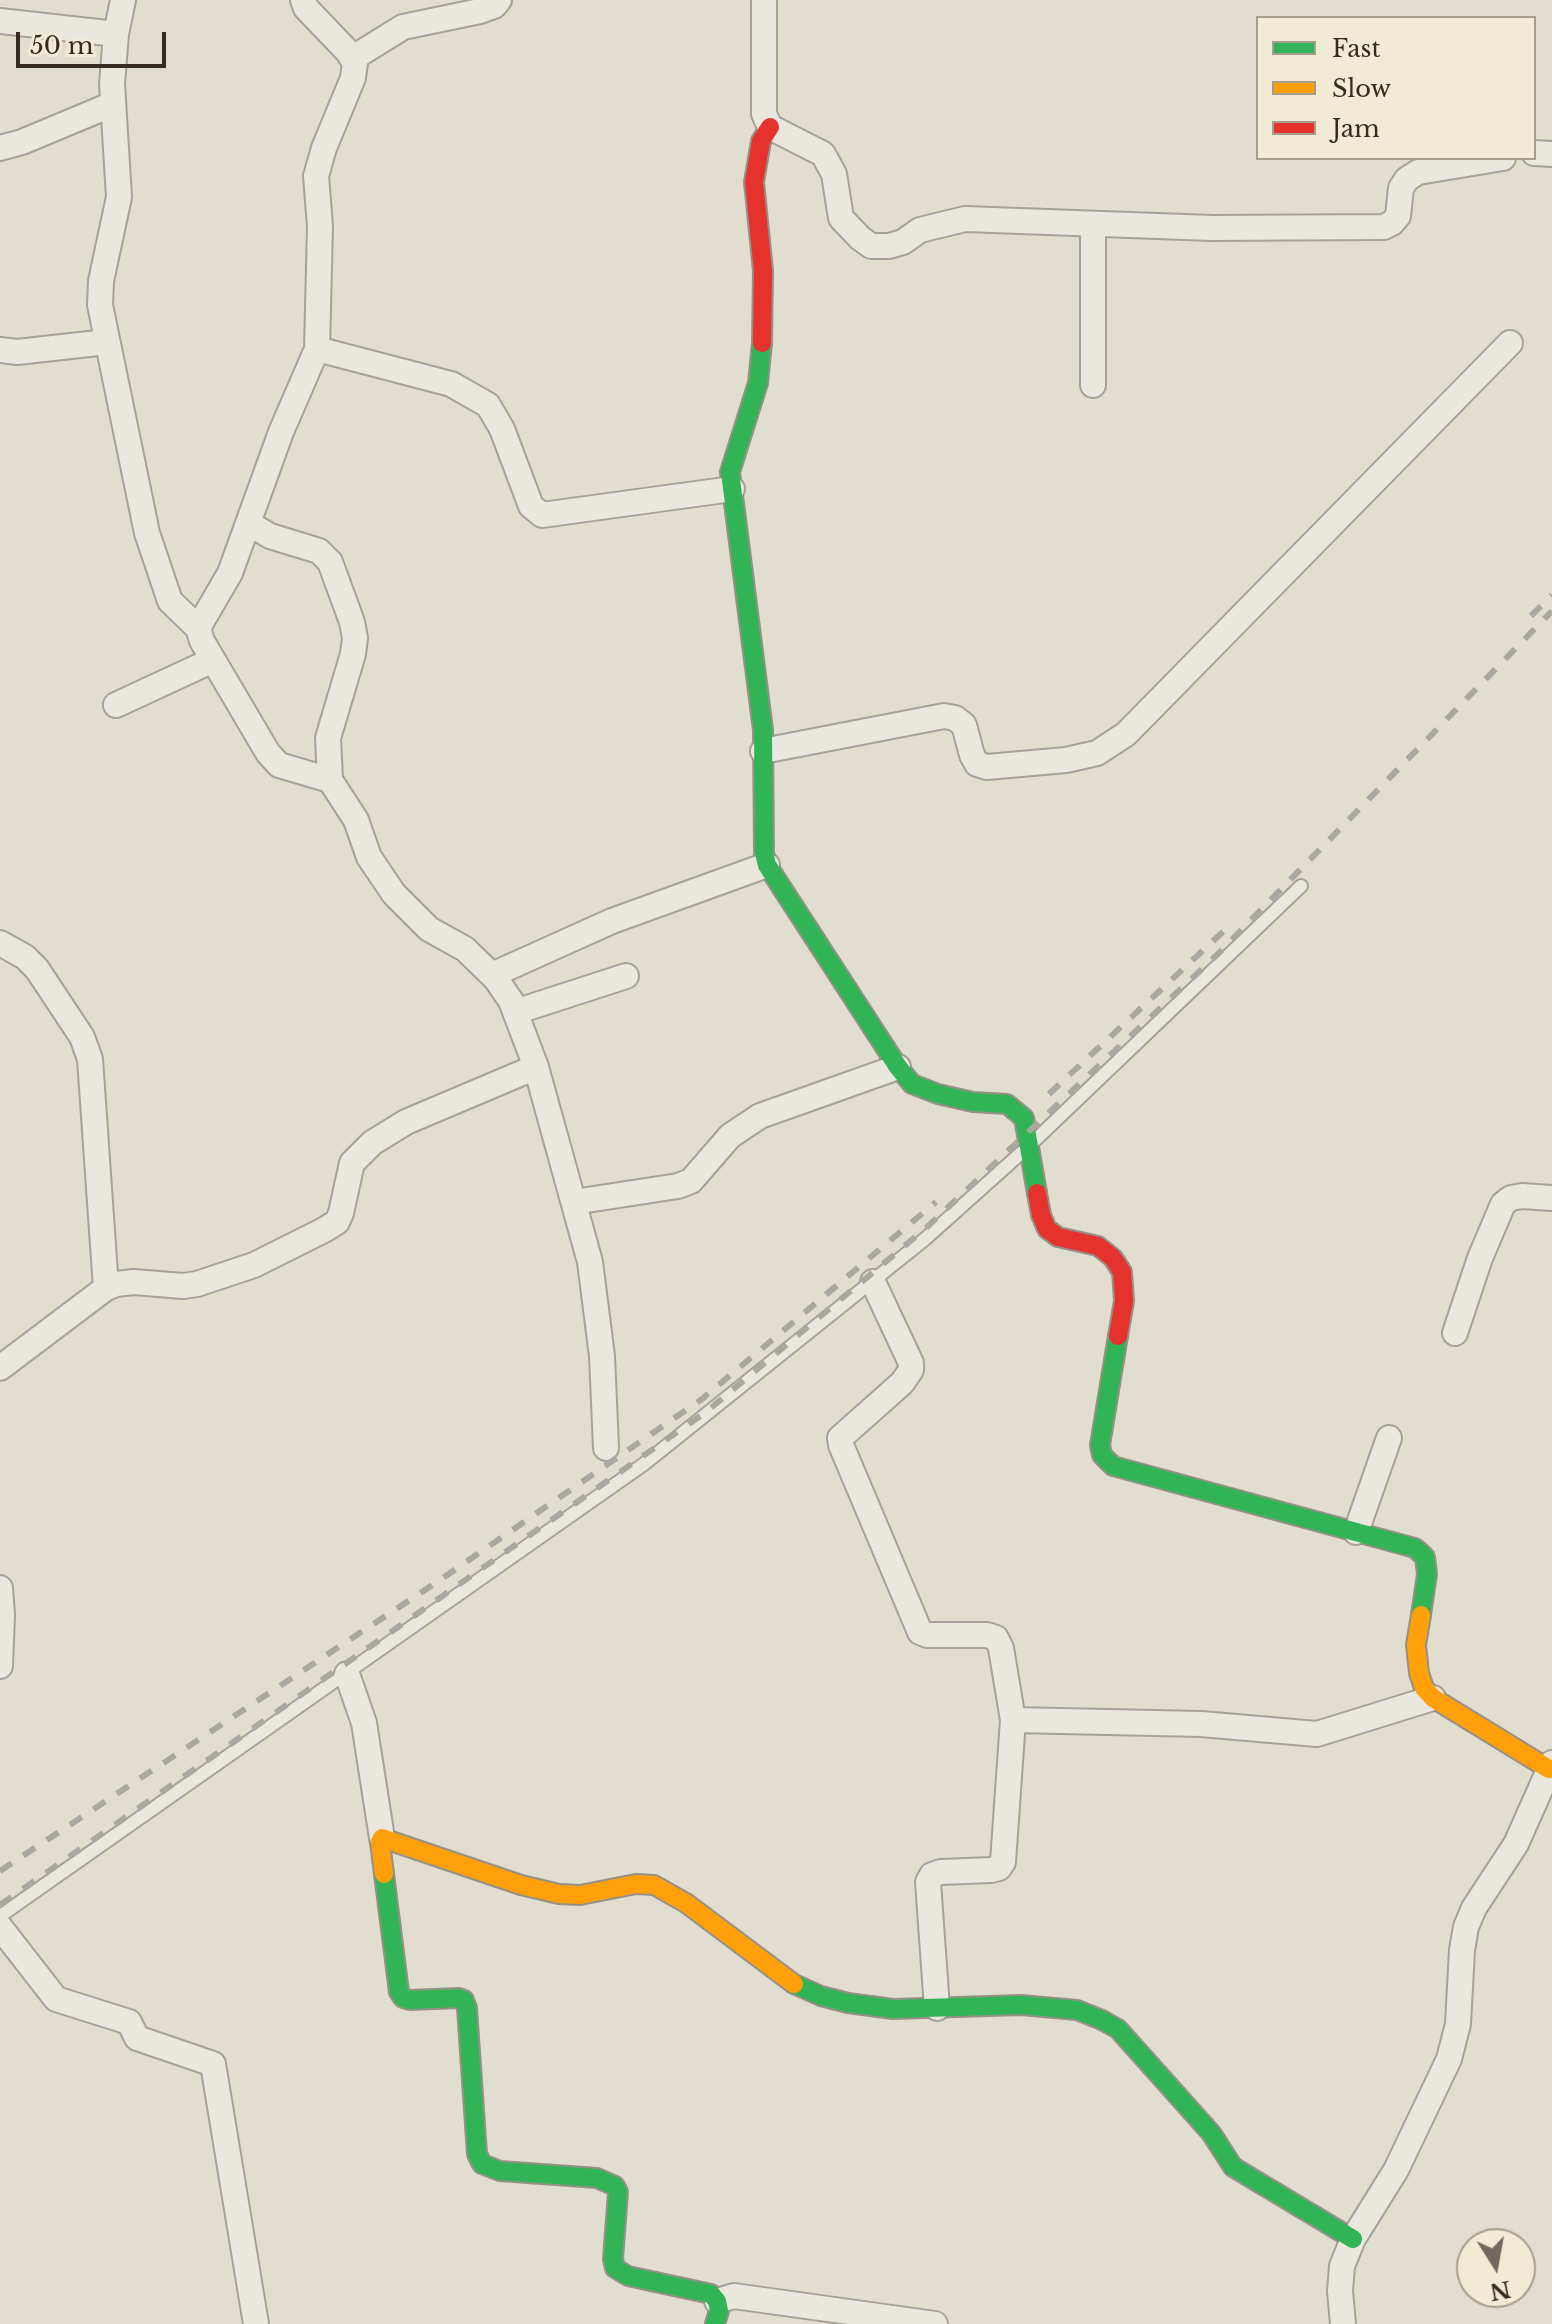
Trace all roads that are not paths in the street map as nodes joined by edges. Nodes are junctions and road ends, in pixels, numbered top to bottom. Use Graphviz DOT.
graph roads {
  1 [pos="123,0"];
  2 [pos="303,0"];
  3 [pos="499,0"];
  4 [pos="764,0"];
  5 [pos="0,21"];
  6 [pos="116,34"];
  7 [pos="353,58"];
  8 [pos="113,104"];
  9 [pos="770,127"];
  10 [pos="0,148"];
  11 [pos="1491,160"];
  12 [pos="1093,224"];
  13 [pos="107,342"];
  14 [pos="1510,343"];
  15 [pos="317,349"];
  16 [pos="0,350"];
  17 [pos="1093,385"];
  18 [pos="732,489"];
  19 [pos="248,523"];
  20 [pos="198,628"];
  21 [pos="213,660"];
  22 [pos="116,705"];
  23 [pos="763,751"];
  24 [pos="330,780"];
  25 [pos="767,865"];
  26 [pos="1301,886"];
  27 [pos="0,943"];
  28 [pos="492,975"];
  29 [pos="626,976"];
  30 [pos="515,1012"];
  31 [pos="536,1067"];
  32 [pos="898,1067"];
  33 [pos="1030,1145"];
  34 [pos="1552,1198"];
  35 [pos="574,1202"];
  36 [pos="873,1282"];
  37 [pos="106,1288"];
  38 [pos="1455,1333"];
  39 [pos="0,1368"];
  40 [pos="1389,1438"];
  41 [pos="606,1448"];
  42 [pos="1356,1532"];
  43 [pos="0,1588"];
  44 [pos="0,1666"];
  45 [pos="347,1674"];
  46 [pos="1433,1698"];
  47 [pos="1013,1720"];
  48 [pos="1551,1766"];
  49 [pos="382,1838"];
  50 [pos="0,1916"];
  51 [pos="0,1927"];
  52 [pos="937,2008"];
  53 [pos="1353,2239"];
  54 [pos="716,2312"];
  55 [pos="256,2324"];
  56 [pos="935,2324"];
  57 [pos="1343,2324"];
  1 -- 6 [label="street"];
  2 -- 7 [label="street"];
  3 -- 7 [label="street"];
  4 -- 9 [label="street"];
  5 -- 6 [label="street"];
  6 -- 8 [label="street"];
  7 -- 15 [label="street"];
  8 -- 10 [label="street"];
  8 -- 13 [label="street"];
  9 -- 12 [label="street"];
  9 -- 18 [label="street"];
  11 -- 12 [label="street"];
  12 -- 17 [label="street"];
  13 -- 16 [label="street"];
  13 -- 20 [label="street"];
  14 -- 23 [label="street"];
  15 -- 18 [label="street"];
  15 -- 19 [label="street"];
  18 -- 23 [label="street"];
  19 -- 20 [label="street"];
  19 -- 24 [label="street"];
  20 -- 21 [label="street"];
  21 -- 22 [label="street"];
  21 -- 24 [label="street"];
  23 -- 25 [label="street"];
  24 -- 28 [label="street"];
  25 -- 28 [label="street"];
  25 -- 32 [label="street"];
  26 -- 33 [label="lane"];
  27 -- 37 [label="street"];
  28 -- 30 [label="street"];
  29 -- 30 [label="street"];
  30 -- 31 [label="street"];
  31 -- 35 [label="street"];
  31 -- 37 [label="street"];
  32 -- 33 [label="street"];
  32 -- 35 [label="street"];
  33 -- 36 [label="lane"];
  33 -- 42 [label="street"];
  34 -- 38 [label="street"];
  35 -- 41 [label="street"];
  36 -- 45 [label="lane"];
  36 -- 47 [label="street"];
  37 -- 39 [label="street"];
  40 -- 42 [label="street"];
  42 -- 46 [label="street"];
  43 -- 44 [label="street"];
  45 -- 49 [label="street"];
  45 -- 50 [label="lane"];
  46 -- 47 [label="street"];
  46 -- 48 [label="street"];
  47 -- 52 [label="street"];
  48 -- 53 [label="street"];
  49 -- 52 [label="street"];
  49 -- 54 [label="street"];
  51 -- 55 [label="street"];
  52 -- 53 [label="street"];
  53 -- 57 [label="street"];
  54 -- 56 [label="street"];
}
